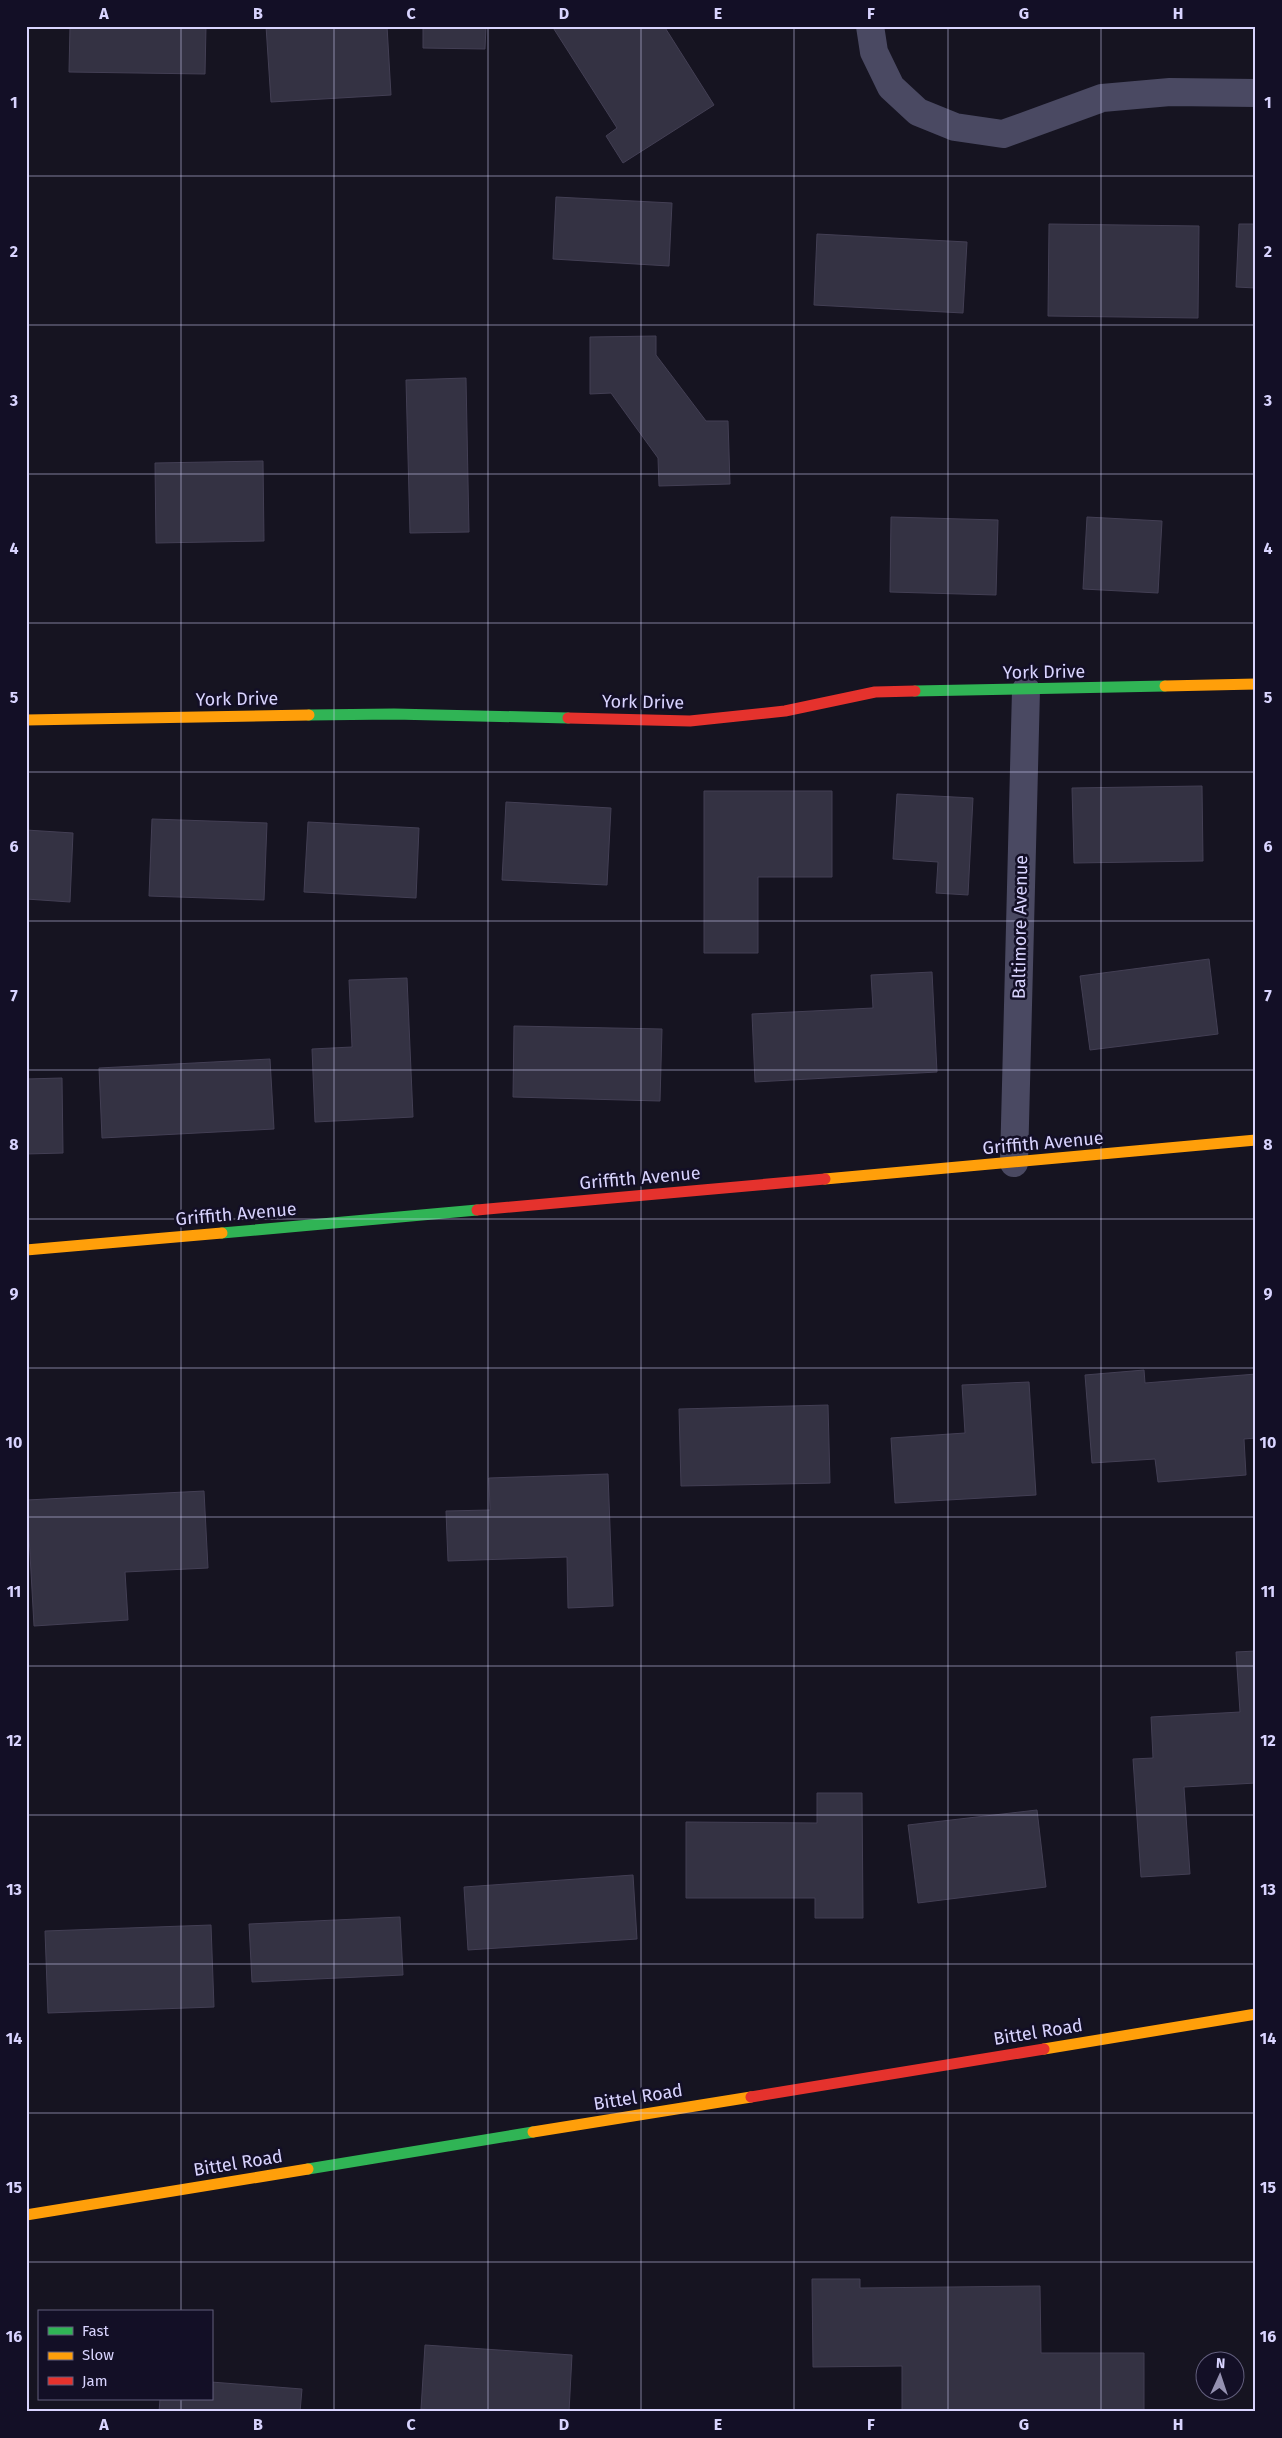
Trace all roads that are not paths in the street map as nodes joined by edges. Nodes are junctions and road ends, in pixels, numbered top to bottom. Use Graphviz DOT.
graph roads {
  1 [pos="870,26"];
  2 [pos="1256,93"];
  3 [pos="1256,684"];
  4 [pos="1026,690"];
  5 [pos="26,720"];
  6 [pos="1256,1140"];
  7 [pos="1014,1163"];
  8 [pos="26,1250"];
  9 [pos="1256,2014"];
  10 [pos="26,2215"];
  1 -- 2 [label="street"];
  3 -- 4 [label="street, York Drive"];
  4 -- 5 [label="street, York Drive"];
  4 -- 7 [label="street, Baltimore Avenue"];
  6 -- 7 [label="street, Griffith Avenue"];
  7 -- 8 [label="street, Griffith Avenue"];
  9 -- 10 [label="street, Bittel Road"];
}
